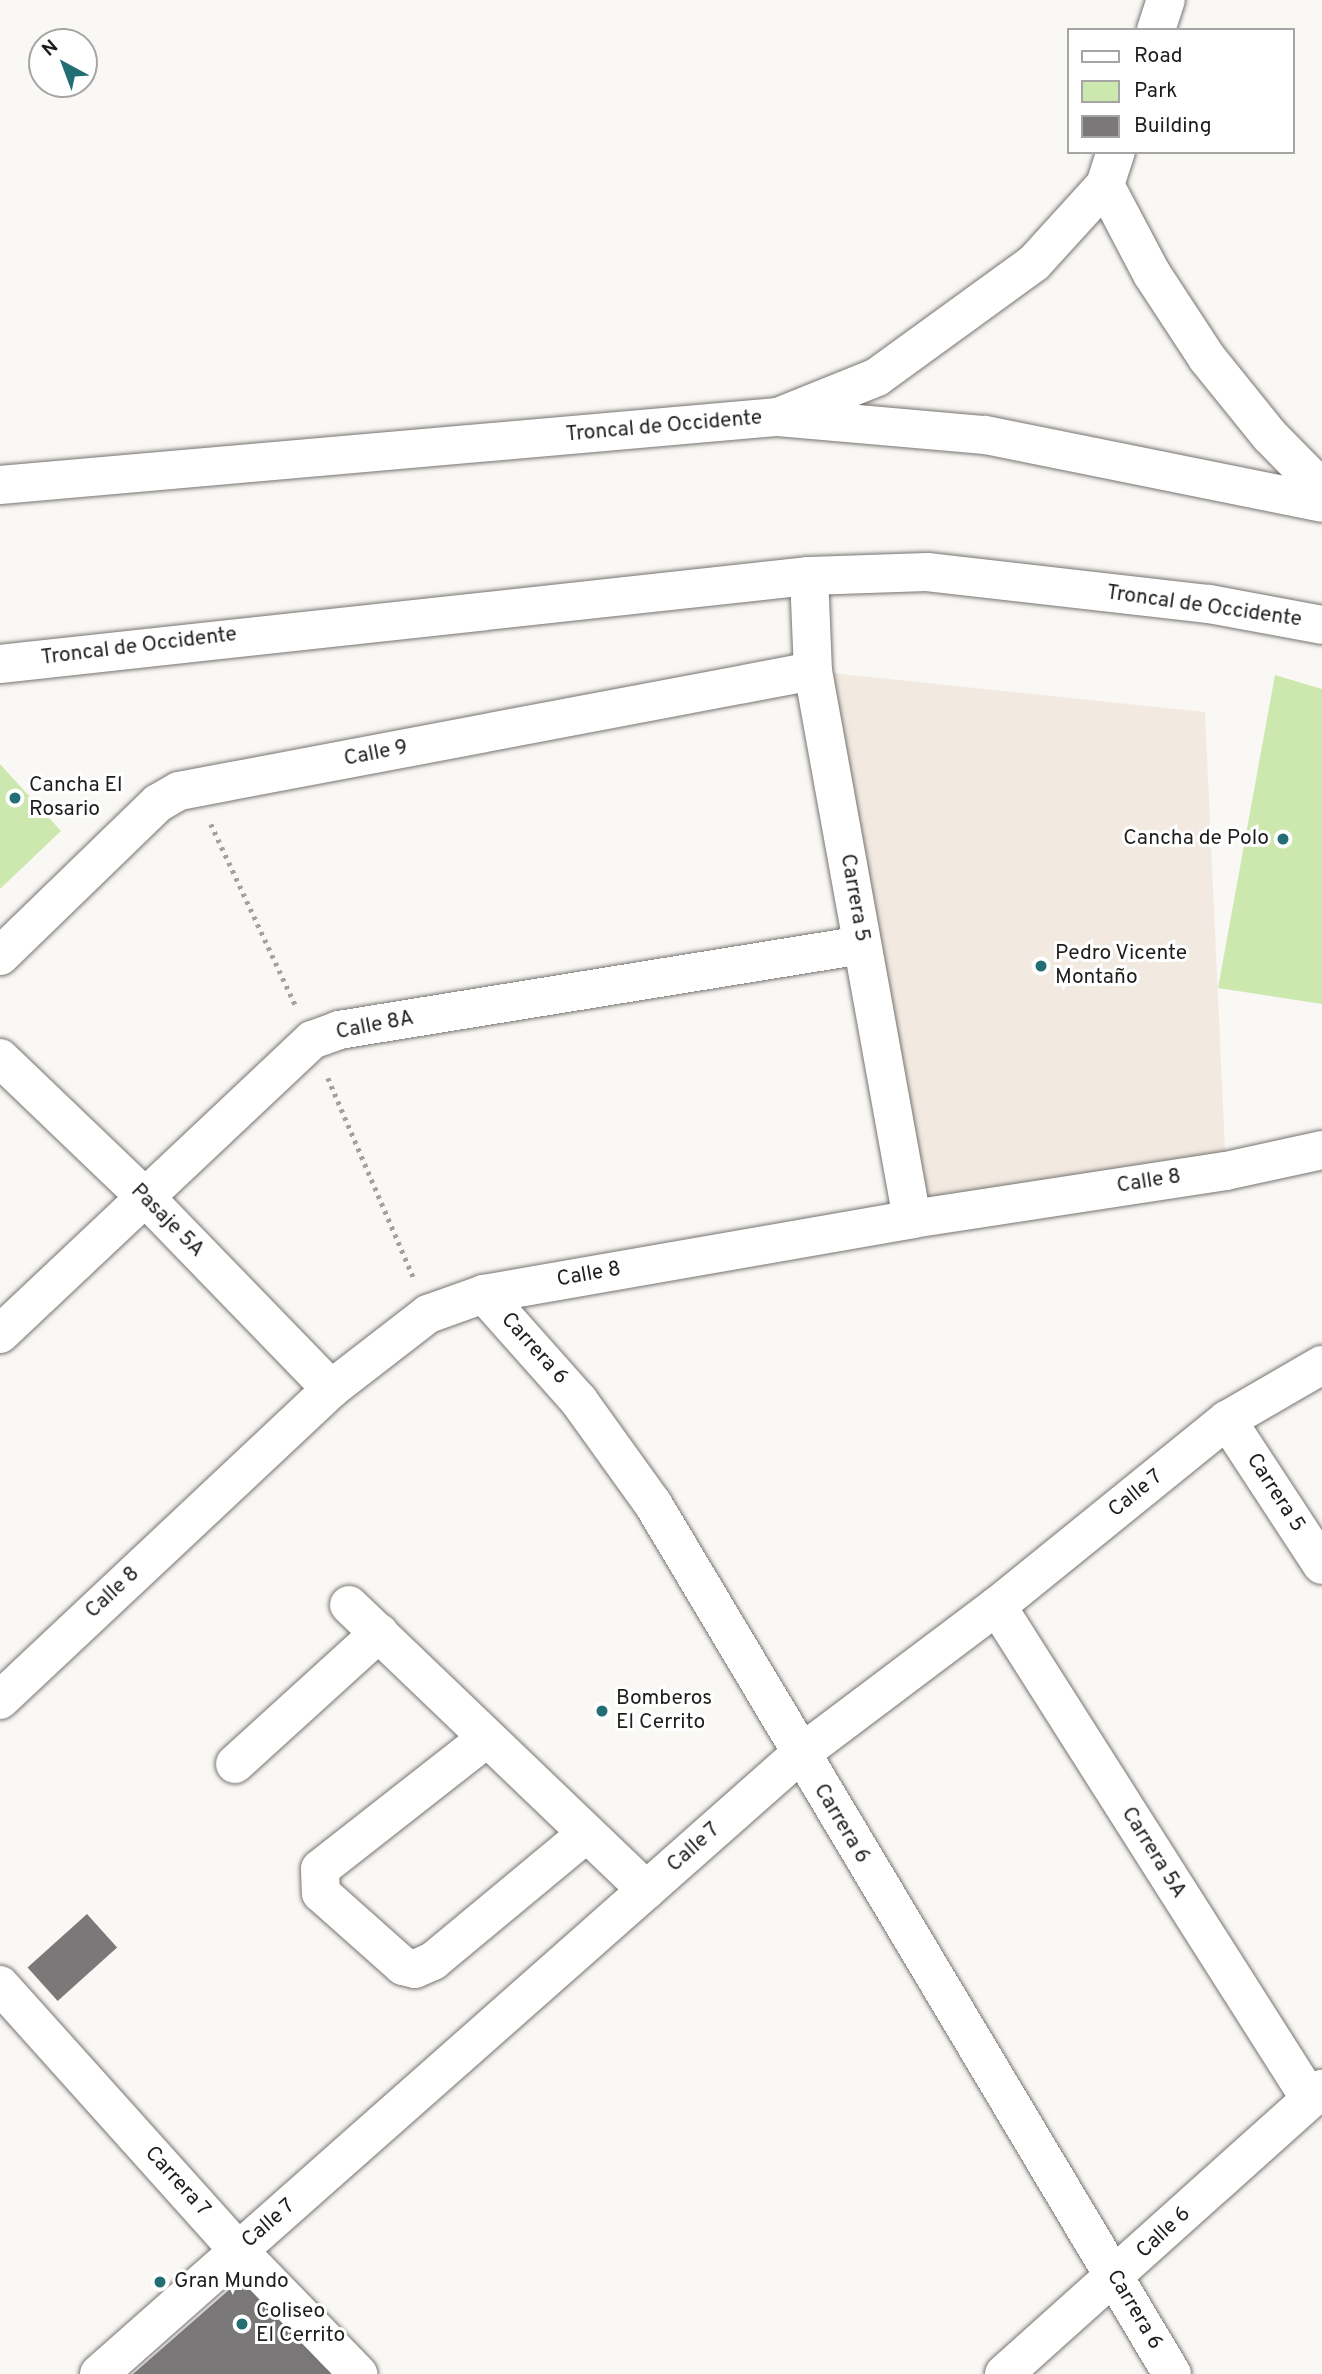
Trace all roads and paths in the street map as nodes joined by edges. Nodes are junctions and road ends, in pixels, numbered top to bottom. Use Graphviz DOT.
graph roads {
  1 [pos="1166,0"];
  2 [pos="1157,28"];
  3 [pos="1111,169"];
  4 [pos="778,417"];
  5 [pos="0,485"];
  6 [pos="1322,489"];
  7 [pos="1322,503"];
  8 [pos="809,576"];
  9 [pos="1322,625"];
  10 [pos="0,664"];
  11 [pos="813,671"];
  12 [pos="194,788"];
  13 [pos="862,945"];
  14 [pos="0,956"];
  15 [pos="312,1040"];
  16 [pos="0,1058"];
  17 [pos="1322,1150"];
  18 [pos="144,1196"];
  19 [pos="912,1219"];
  20 [pos="484,1294"];
  21 [pos="428,1314"];
  22 [pos="0,1334"];
  23 [pos="1322,1365"];
  24 [pos="331,1389"];
  25 [pos="1227,1420"];
  26 [pos="1322,1565"];
  27 [pos="349,1605"];
  28 [pos="997,1606"];
  29 [pos="379,1633"];
  30 [pos="0,1700"];
  31 [pos="487,1738"];
  32 [pos="799,1755"];
  33 [pos="235,1764"];
  34 [pos="587,1833"];
  35 [pos="646,1890"];
  36 [pos="0,1985"];
  37 [pos="1316,2094"];
  38 [pos="238,2250"];
  39 [pos="1114,2278"];
  40 [pos="99,2374"];
  41 [pos="358,2374"];
  42 [pos="1004,2374"];
  43 [pos="1172,2374"];
  1 -- 2 [label="main road"];
  3 -- 4 [label="main road"];
  3 -- 6 [label="main road"];
  4 -- 5 [label="main road, Troncal de Occidente"];
  4 -- 7 [label="main road, Troncal de Occidente"];
  8 -- 9 [label="main road, Troncal de Occidente"];
  8 -- 10 [label="main road, Troncal de Occidente"];
  8 -- 11 [label="main road, Carrera 5"];
  11 -- 12 [label="main road, Calle 9"];
  11 -- 13 [label="main road, Carrera 5"];
  12 -- 14 [label="main road, Calle 9"];
  12 -- 15 [label="path"];
  13 -- 15 [label="main road, Calle 8A"];
  13 -- 19 [label="main road, Carrera 5"];
  15 -- 18 [label="main road, Calle 8A"];
  15 -- 21 [label="path"];
  16 -- 18 [label="main road, Pasaje 5A"];
  17 -- 19 [label="main road, Calle 8"];
  18 -- 22 [label="main road, Calle 8A"];
  18 -- 24 [label="main road, Pasaje 5A"];
  19 -- 20 [label="main road, Calle 8"];
  20 -- 21 [label="main road, Calle 8"];
  20 -- 32 [label="main road, Carrera 6"];
  21 -- 24 [label="main road, Calle 8"];
  23 -- 25 [label="main road, Calle 7"];
  24 -- 30 [label="main road, Calle 8"];
  25 -- 26 [label="main road, Carrera 5"];
  25 -- 28 [label="main road, Calle 7"];
  27 -- 29 [label="main road"];
  28 -- 32 [label="main road, Calle 7"];
  28 -- 37 [label="main road, Carrera 5A"];
  29 -- 31 [label="main road"];
  29 -- 33 [label="main road"];
  31 -- 34 [label="main road"];
  31 -- 34 [label="main road"];
  32 -- 35 [label="main road, Calle 7"];
  32 -- 39 [label="main road, Carrera 6"];
  34 -- 35 [label="main road"];
  35 -- 38 [label="main road, Calle 7"];
  36 -- 38 [label="main road, Carrera 7"];
  37 -- 39 [label="main road, Calle 6"];
  38 -- 40 [label="main road, Calle 7"];
  38 -- 41 [label="main road, Carrera 7"];
  39 -- 42 [label="main road, Calle 6"];
  39 -- 43 [label="main road, Carrera 6"];
}
